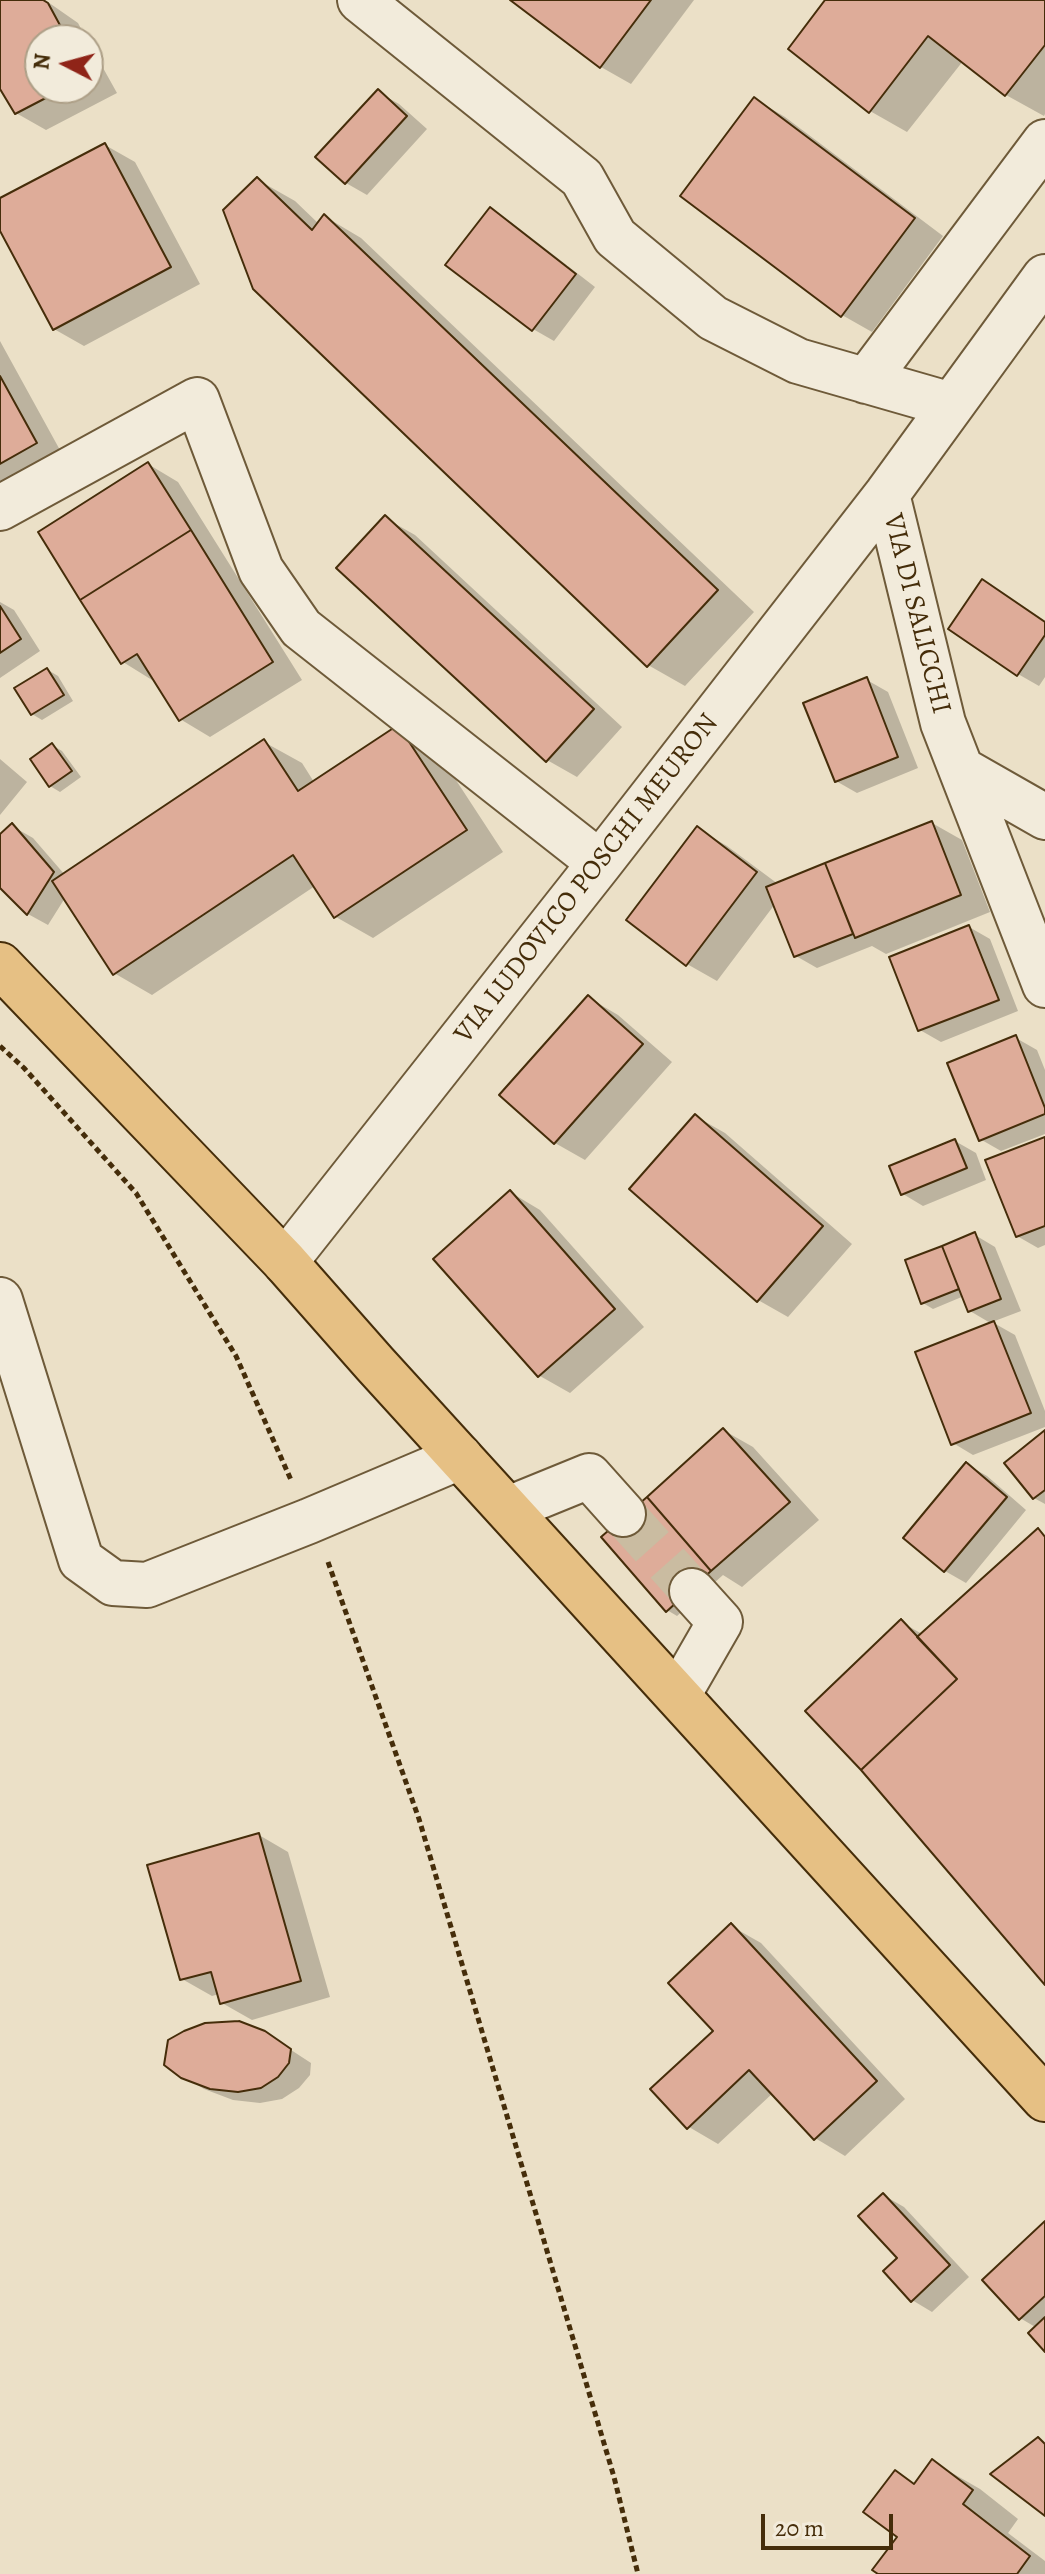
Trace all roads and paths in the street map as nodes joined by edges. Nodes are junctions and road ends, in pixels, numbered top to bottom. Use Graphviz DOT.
graph roads {
  1 [pos="360,0"];
  2 [pos="1045,142"];
  3 [pos="1045,277"];
  4 [pos="866,381"];
  5 [pos="951,405"];
  6 [pos="887,494"];
  7 [pos="0,508"];
  8 [pos="961,769"];
  9 [pos="1045,817"];
  10 [pos="600,863"];
  11 [pos="0,965"];
  12 [pos="1045,985"];
  13 [pos="0,1046"];
  14 [pos="285,1262"];
  15 [pos="0,1300"];
  16 [pos="460,1457"];
  17 [pos="508,1509"];
  18 [pos="623,1514"];
  19 [pos="309,1521"];
  20 [pos="692,1591"];
  21 [pos="678,1695"];
  22 [pos="1045,2099"];
  23 [pos="638,2574"];
  1 -- 4 [label="street"];
  2 -- 4 [label="street"];
  3 -- 5 [label="street, VIA DI SALICCHI"];
  4 -- 5 [label="street"];
  5 -- 6 [label="street, VIA DI SALICCHI"];
  6 -- 8 [label="street, VIA DI SALICCHI"];
  6 -- 10 [label="street, VIA LUDOVICO POSCHI MEURON"];
  7 -- 10 [label="street"];
  8 -- 9 [label="street"];
  8 -- 12 [label="street, VIA DI SALICCHI"];
  10 -- 14 [label="street, VIA LUDOVICO POSCHI MEURON"];
  11 -- 14 [label="main road"];
  13 -- 19 [label="path"];
  14 -- 16 [label="main road"];
  15 -- 19 [label="street"];
  16 -- 17 [label="main road"];
  16 -- 19 [label="street"];
  17 -- 18 [label="street"];
  17 -- 21 [label="main road"];
  19 -- 23 [label="path"];
  20 -- 21 [label="street"];
  21 -- 22 [label="main road"];
}
